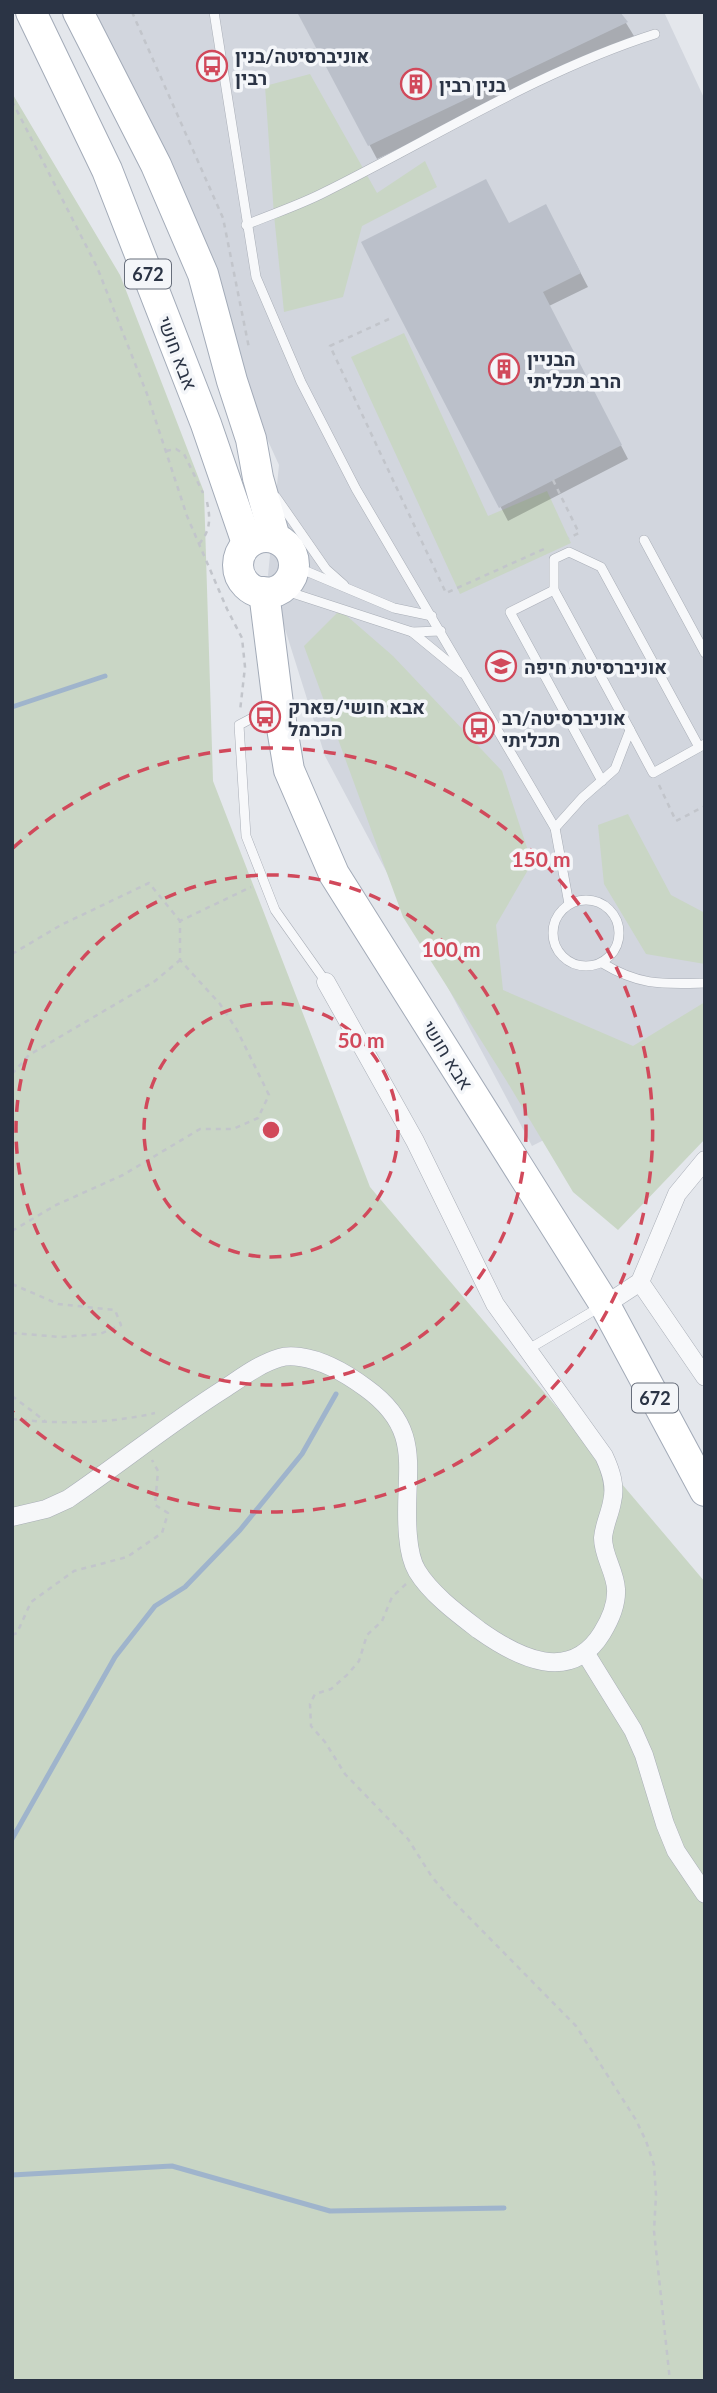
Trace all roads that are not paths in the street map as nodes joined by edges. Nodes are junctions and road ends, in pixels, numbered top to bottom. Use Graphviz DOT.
graph roads {
  1 [pos="32,12"];
  2 [pos="78,12"];
  3 [pos="214,12"];
  4 [pos="655,34"];
  5 [pos="246,225"];
  6 [pos="258,478"];
  7 [pos="644,540"];
  8 [pos="261,541"];
  9 [pos="279,583"];
  10 [pos="554,590"];
  11 [pos="351,591"];
  12 [pos="432,617"];
  13 [pos="441,631"];
  14 [pos="412,632"];
  15 [pos="705,653"];
  16 [pos="468,678"];
  17 [pos="278,704"];
  18 [pos="630,730"];
  19 [pos="702,746"];
  20 [pos="602,780"];
  21 [pos="555,828"];
  22 [pos="569,904"];
  23 [pos="602,963"];
  24 [pos="326,982"];
  25 [pos="705,983"];
  26 [pos="705,1160"];
  27 [pos="640,1282"];
  28 [pos="605,1305"];
  29 [pos="527,1350"];
  30 [pos="705,1377"];
  31 [pos="705,1490"];
  32 [pos="12,1517"];
  33 [pos="586,1654"];
  34 [pos="705,1894"];
  1 -- 8 [label="main road, אבא חושי / 672"];
  2 -- 6 [label="main road, אבא חושי / 672"];
  3 -- 5 [label="lane"];
  4 -- 5 [label="lane"];
  5 -- 12 [label="lane"];
  6 -- 8 [label="main road, אבא חושי / 672"];
  6 -- 11 [label="lane"];
  7 -- 15 [label="lane"];
  8 -- 9 [label="main road, אבא חושי / 672"];
  8 -- 9 [label="main road, אבא חושי / 672"];
  9 -- 11 [label="lane"];
  9 -- 14 [label="lane"];
  9 -- 17 [label="main road, אבא חושי / 672"];
  10 -- 18 [label="lane"];
  10 -- 19 [label="lane"];
  10 -- 20 [label="lane"];
  11 -- 12 [label="lane"];
  12 -- 13 [label="lane"];
  13 -- 14 [label="lane"];
  13 -- 16 [label="lane"];
  14 -- 16 [label="lane"];
  16 -- 21 [label="lane"];
  17 -- 24 [label="lane"];
  17 -- 28 [label="main road, אבא חושי / 672"];
  18 -- 19 [label="lane"];
  18 -- 20 [label="lane"];
  20 -- 21 [label="lane"];
  21 -- 22 [label="lane"];
  22 -- 23 [label="lane"];
  22 -- 23 [label="lane"];
  23 -- 25 [label="lane"];
  24 -- 29 [label="street"];
  26 -- 27 [label="street"];
  27 -- 28 [label="street"];
  27 -- 30 [label="street"];
  28 -- 29 [label="lane"];
  28 -- 31 [label="main road, אבא חושי / 672"];
  29 -- 33 [label="street"];
  32 -- 33 [label="street"];
  33 -- 34 [label="street"];
}
